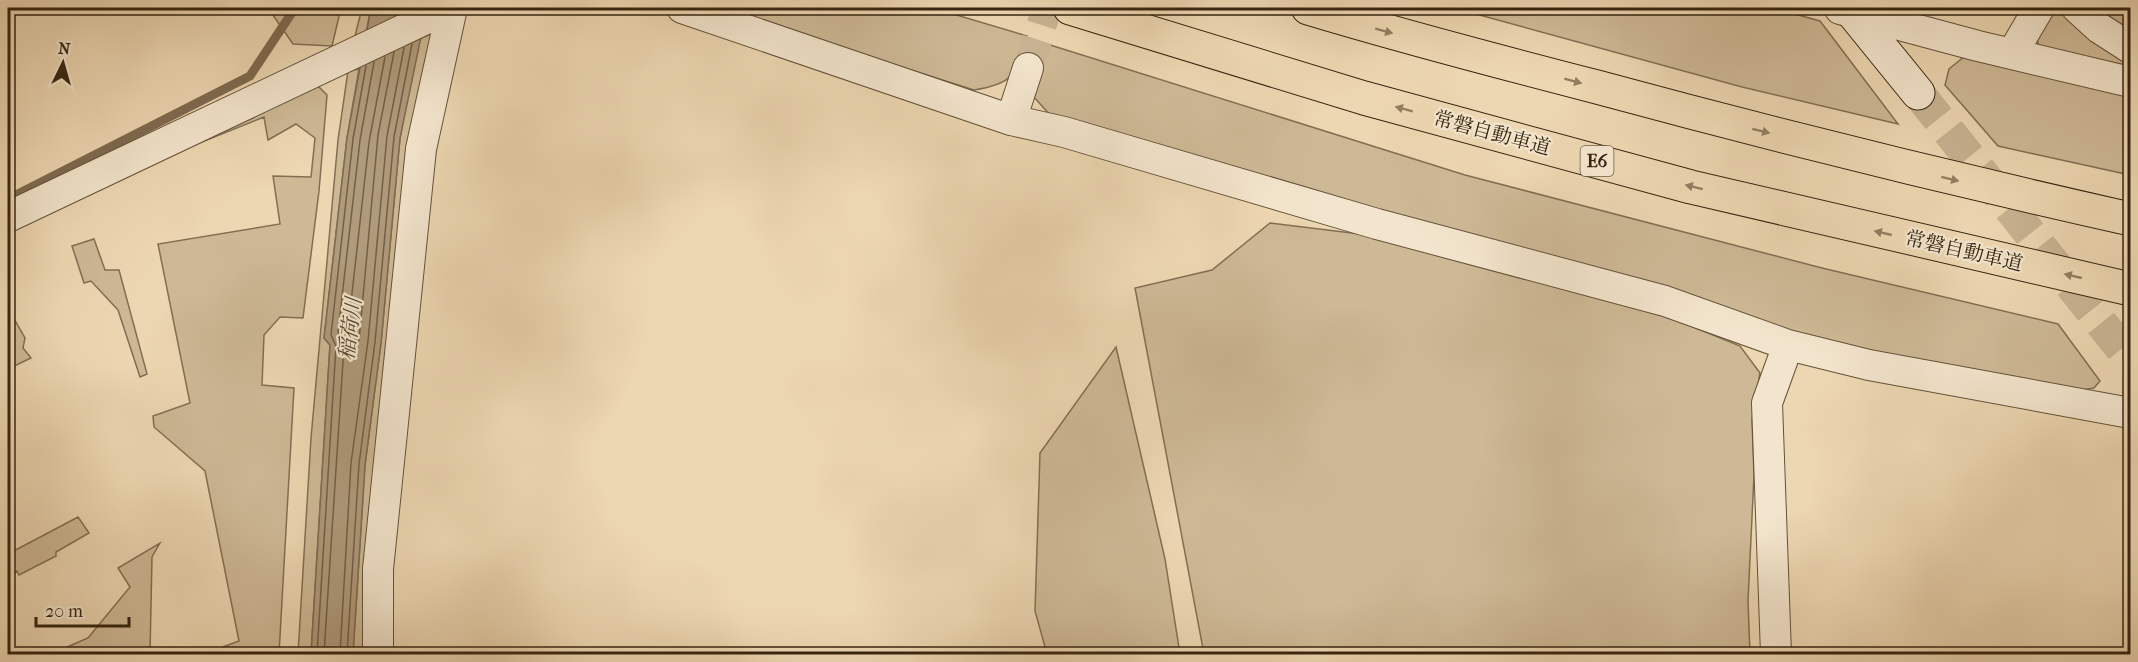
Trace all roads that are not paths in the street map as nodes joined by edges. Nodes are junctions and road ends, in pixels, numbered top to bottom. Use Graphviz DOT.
graph roads {
  1 [pos="682,8"];
  2 [pos="1070,8"];
  3 [pos="1308,8"];
  4 [pos="2039,8"];
  5 [pos="2076,8"];
  6 [pos="1845,9"];
  7 [pos="445,10"];
  8 [pos="2130,48"];
  9 [pos="2012,54"];
  10 [pos="1028,68"];
  11 [pos="2130,82"];
  12 [pos="1918,93"];
  13 [pos="1011,120"];
  14 [pos="8,217"];
  15 [pos="2130,219"];
  16 [pos="2130,289"];
  17 [pos="1788,345"];
  18 [pos="2130,413"];
  19 [pos="378,654"];
  20 [pos="1776,654"];
  1 -- 13 [label="street"];
  16 -- 2 [label="highway, 常磐自動車道 / E6, one-way"];
  3 -- 15 [label="highway, one-way"];
  4 -- 9 [label="street"];
  5 -- 8 [label="street"];
  6 -- 9 [label="street"];
  6 -- 12 [label="main road"];
  7 -- 14 [label="street"];
  7 -- 19 [label="street"];
  9 -- 11 [label="street"];
  10 -- 13 [label="street"];
  13 -- 17 [label="street"];
  17 -- 18 [label="street"];
  17 -- 20 [label="street"];
}
